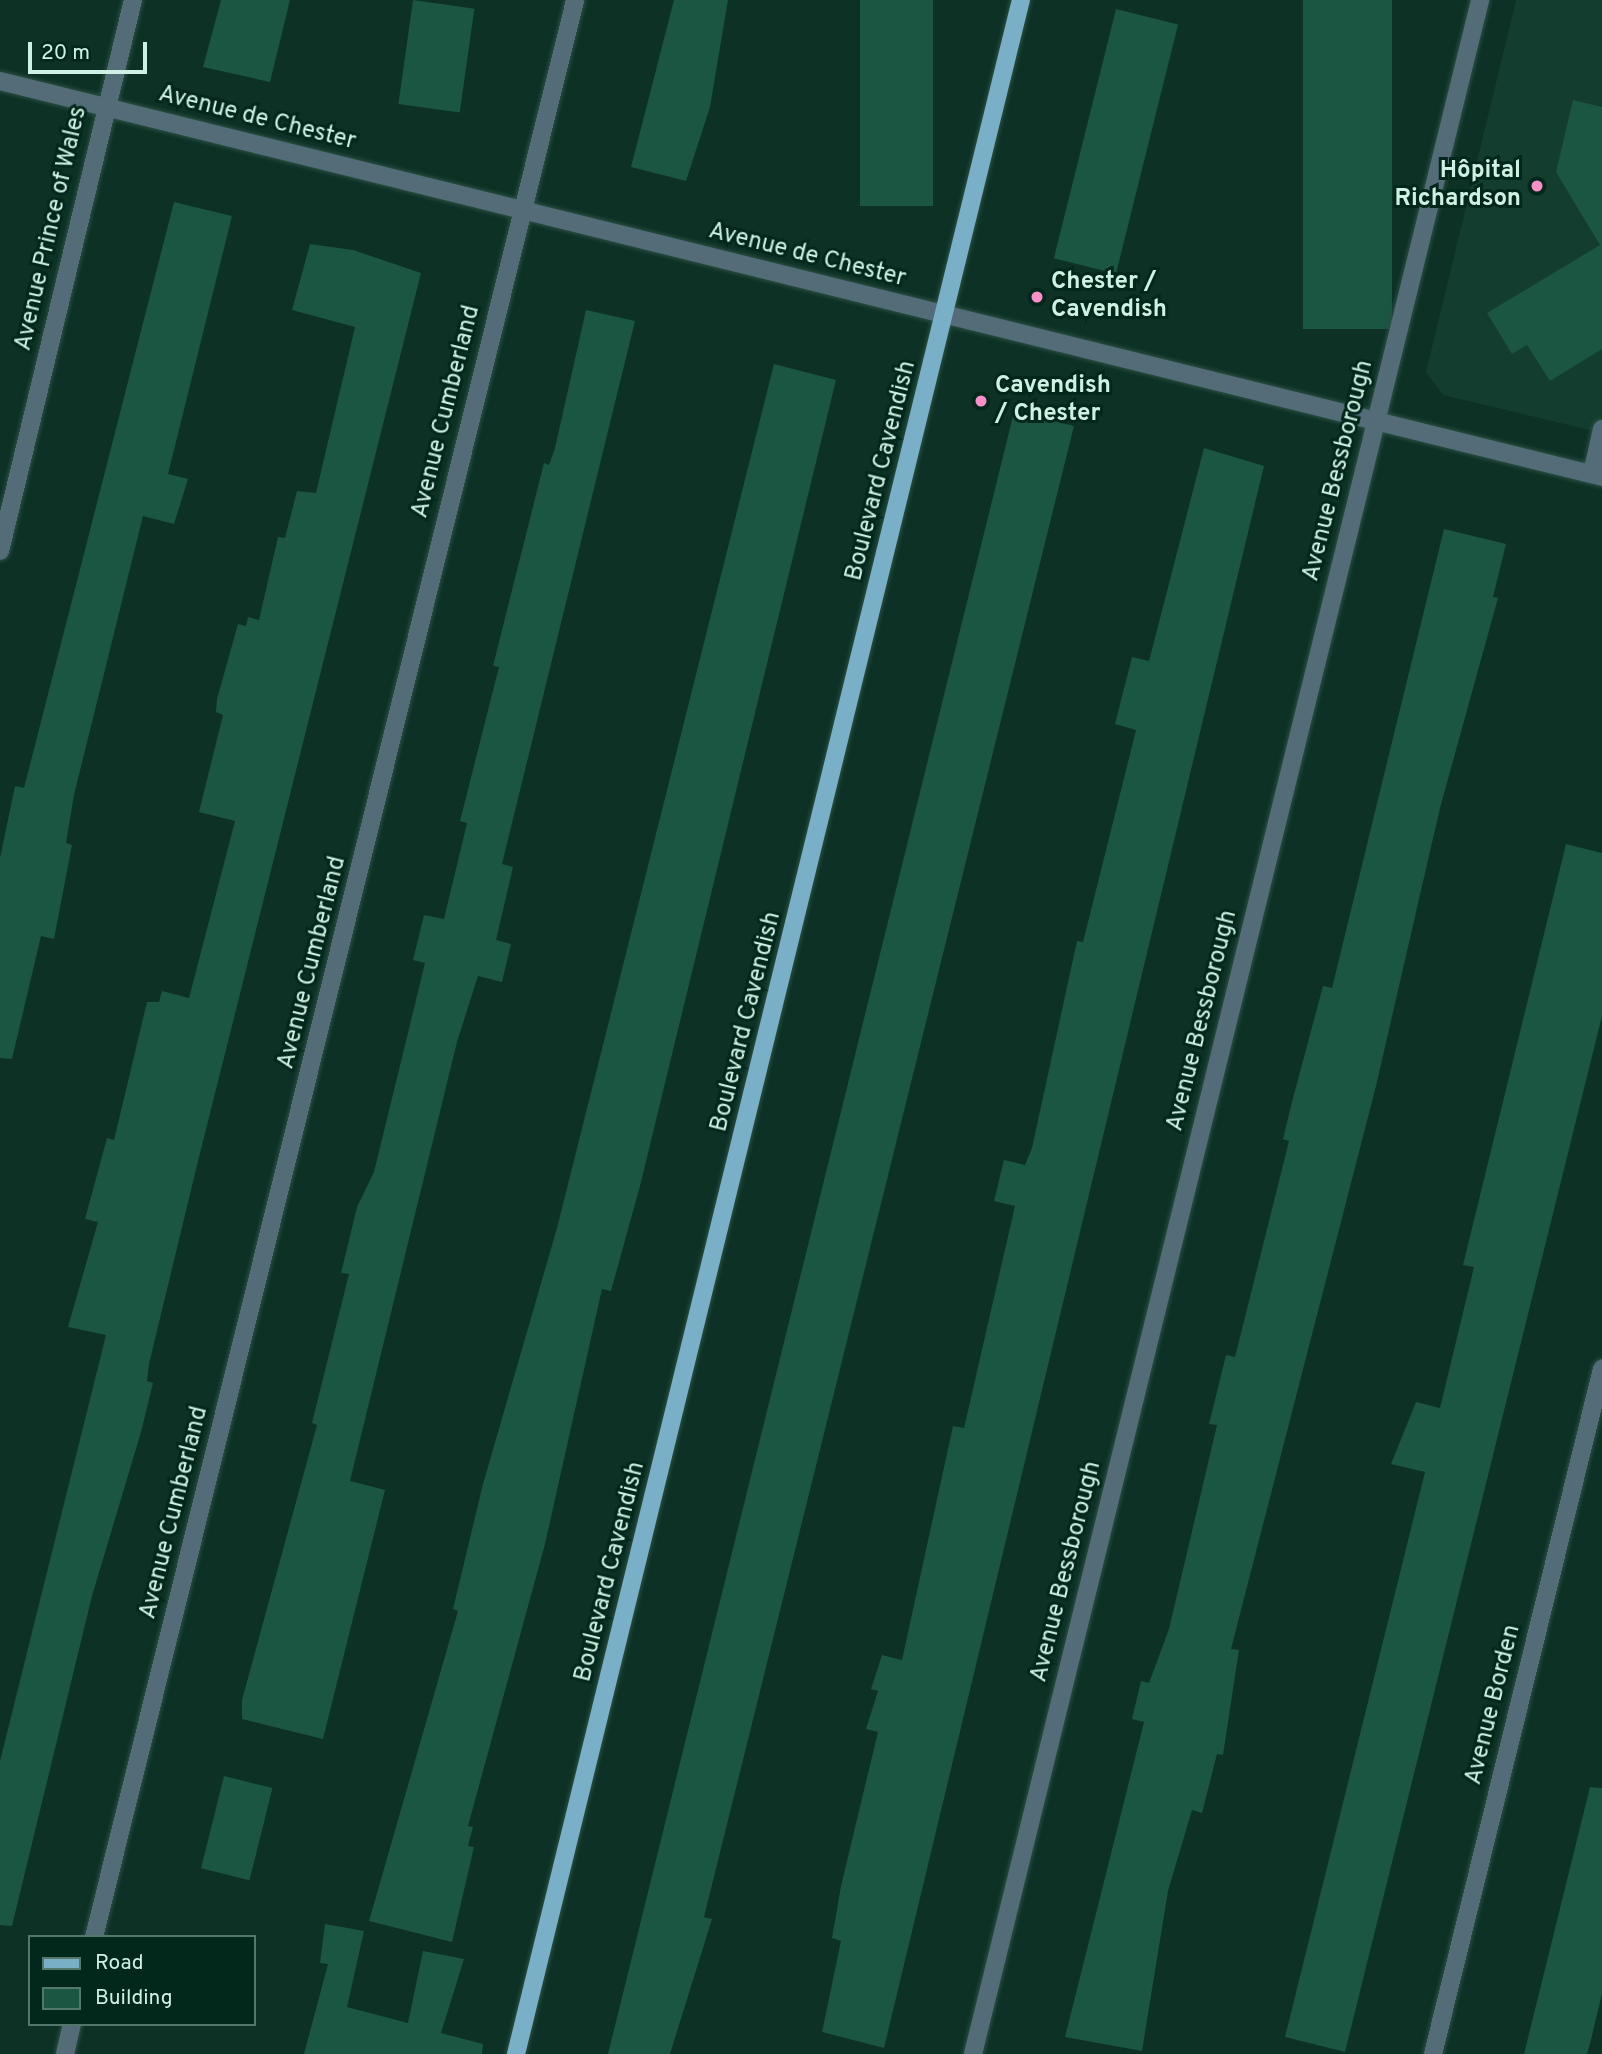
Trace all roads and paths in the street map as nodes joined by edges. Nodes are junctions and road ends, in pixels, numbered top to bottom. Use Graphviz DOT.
graph roads {
  1 [pos="132,0"];
  2 [pos="575,0"];
  3 [pos="1021,0"];
  4 [pos="1480,0"];
  5 [pos="0,81"];
  6 [pos="106,107"];
  7 [pos="522,211"];
  8 [pos="944,315"];
  9 [pos="1377,418"];
  10 [pos="1602,429"];
  11 [pos="1597,476"];
  12 [pos="0,551"];
  13 [pos="1602,1369"];
  14 [pos="94,1935"];
  15 [pos="72,2026"];
  16 [pos="65,2054"];
  17 [pos="516,2054"];
  18 [pos="973,2054"];
  19 [pos="1433,2054"];
  1 -- 6 [label="street, Avenue Prince of Wales"];
  2 -- 7 [label="street, Avenue Cumberland"];
  3 -- 8 [label="main road, Boulevard Cavendish"];
  4 -- 9 [label="street, Avenue Bessborough"];
  5 -- 6 [label="street, Avenue de Chester"];
  6 -- 7 [label="street, Avenue de Chester"];
  6 -- 12 [label="street, Avenue Prince of Wales"];
  7 -- 8 [label="street, Avenue de Chester"];
  7 -- 14 [label="street, Avenue Cumberland"];
  8 -- 9 [label="street, Avenue de Chester"];
  8 -- 17 [label="main road, Boulevard Cavendish"];
  9 -- 11 [label="street, Avenue de Chester"];
  9 -- 18 [label="street, Avenue Bessborough"];
  10 -- 11 [label="street"];
  13 -- 19 [label="street, Avenue Borden"];
  15 -- 16 [label="street"];
}
